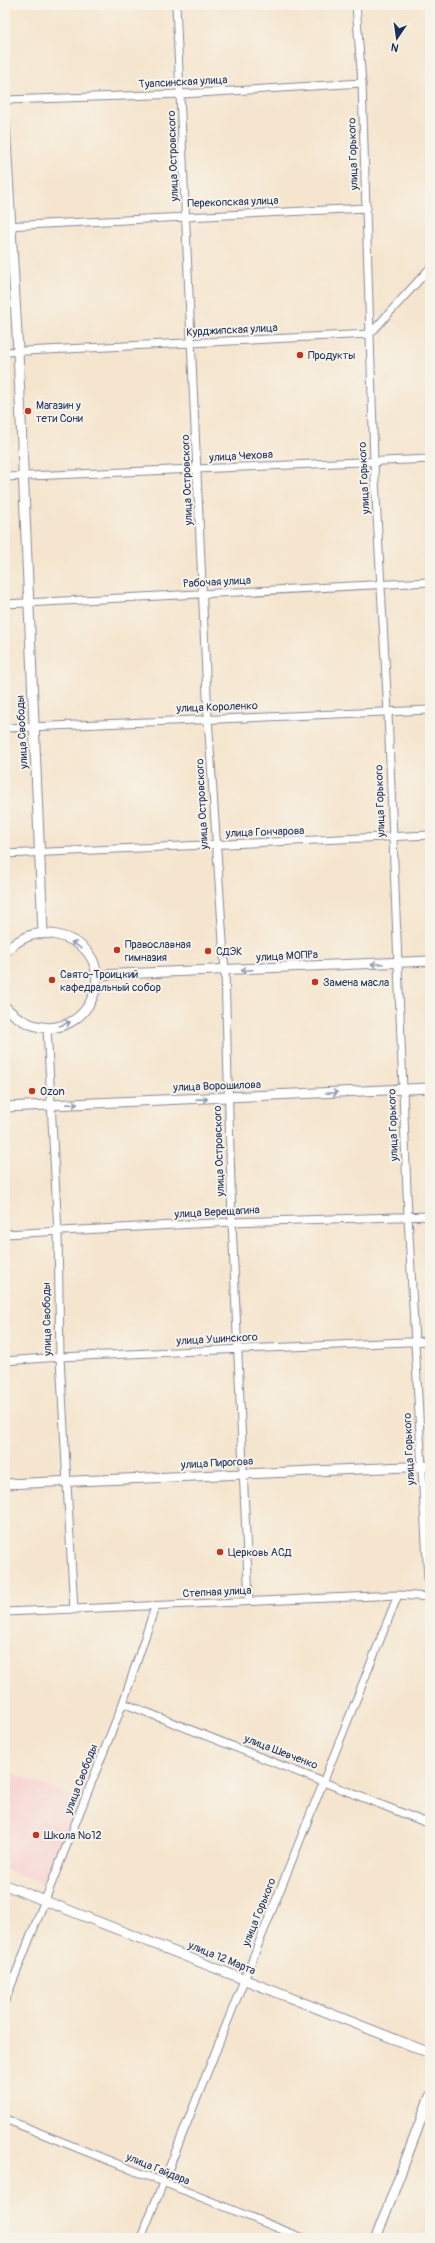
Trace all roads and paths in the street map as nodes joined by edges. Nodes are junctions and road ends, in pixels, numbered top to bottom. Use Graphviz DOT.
graph roads {
  1 [pos="176,5"];
  2 [pos="356,5"];
  3 [pos="362,83"];
  4 [pos="182,94"];
  5 [pos="5,100"];
  6 [pos="5,123"];
  7 [pos="367,208"];
  8 [pos="187,215"];
  9 [pos="8,226"];
  10 [pos="430,268"];
  11 [pos="370,334"];
  12 [pos="192,342"];
  13 [pos="18,351"];
  14 [pos="5,352"];
  15 [pos="430,458"];
  16 [pos="374,461"];
  17 [pos="198,469"];
  18 [pos="23,477"];
  19 [pos="5,478"];
  20 [pos="430,582"];
  21 [pos="381,585"];
  22 [pos="203,594"];
  23 [pos="28,603"];
  24 [pos="5,604"];
  25 [pos="430,710"];
  26 [pos="388,713"];
  27 [pos="208,718"];
  28 [pos="34,727"];
  29 [pos="5,728"];
  30 [pos="430,835"];
  31 [pos="392,838"];
  32 [pos="216,845"];
  33 [pos="40,853"];
  34 [pos="5,854"];
  35 [pos="44,932"];
  36 [pos="5,952"];
  37 [pos="430,961"];
  38 [pos="397,963"];
  39 [pos="225,971"];
  40 [pos="97,976"];
  41 [pos="5,1007"];
  42 [pos="47,1028"];
  43 [pos="430,1088"];
  44 [pos="403,1090"];
  45 [pos="228,1098"];
  46 [pos="50,1104"];
  47 [pos="5,1107"];
  48 [pos="408,1216"];
  49 [pos="430,1216"];
  50 [pos="232,1222"];
  51 [pos="58,1232"];
  52 [pos="5,1234"];
  53 [pos="415,1341"];
  54 [pos="430,1341"];
  55 [pos="239,1349"];
  56 [pos="60,1357"];
  57 [pos="5,1361"];
  58 [pos="420,1466"];
  59 [pos="430,1466"];
  60 [pos="244,1473"];
  61 [pos="67,1483"];
  62 [pos="5,1484"];
  63 [pos="398,1595"];
  64 [pos="429,1597"];
  65 [pos="249,1602"];
  66 [pos="155,1607"];
  67 [pos="74,1610"];
  68 [pos="5,1612"];
  69 [pos="123,1703"];
  70 [pos="323,1780"];
  71 [pos="430,1824"];
  72 [pos="5,1885"];
  73 [pos="46,1901"];
  74 [pos="244,1980"];
  75 [pos="5,2001"];
  76 [pos="430,2053"];
  77 [pos="430,2096"];
  78 [pos="5,2119"];
  79 [pos="164,2183"];
  80 [pos="142,2238"];
  81 [pos="303,2238"];
  82 [pos="376,2238"];
  1 -- 4 [label="street, улица Островского"];
  2 -- 3 [label="street, улица Горького"];
  3 -- 4 [label="street, Туапсинская улица"];
  3 -- 7 [label="street, улица Горького"];
  4 -- 5 [label="street, Туапсинская улица"];
  4 -- 8 [label="street, улица Островского"];
  6 -- 9 [label="street, улица Свободы"];
  7 -- 8 [label="street, Перекопская улица"];
  7 -- 11 [label="street, улица Горького"];
  8 -- 9 [label="street, Перекопская улица"];
  8 -- 12 [label="street, улица Островского"];
  9 -- 13 [label="street, улица Свободы"];
  10 -- 11 [label="street"];
  11 -- 12 [label="street, Курджипская улица"];
  11 -- 16 [label="street, улица Горького"];
  12 -- 13 [label="street, Курджипская улица"];
  12 -- 17 [label="street, улица Островского"];
  13 -- 14 [label="street, Курджипская улица"];
  13 -- 18 [label="street, улица Свободы"];
  15 -- 16 [label="street, улица Чехова"];
  16 -- 17 [label="street, улица Чехова"];
  16 -- 21 [label="street, улица Горького"];
  17 -- 18 [label="street, улица Чехова"];
  17 -- 22 [label="street, улица Островского"];
  18 -- 19 [label="street, улица Чехова"];
  18 -- 23 [label="street, улица Свободы"];
  20 -- 21 [label="street, Рабочая улица"];
  21 -- 22 [label="street, Рабочая улица"];
  21 -- 26 [label="street, улица Горького"];
  22 -- 23 [label="street, Рабочая улица"];
  22 -- 27 [label="street, улица Островского"];
  23 -- 24 [label="street, Рабочая улица"];
  23 -- 28 [label="street, улица Свободы"];
  25 -- 26 [label="street, улица Короленко"];
  26 -- 27 [label="street, улица Короленко"];
  26 -- 31 [label="street, улица Горького"];
  27 -- 28 [label="street, улица Короленко"];
  27 -- 32 [label="street, улица Островского"];
  28 -- 29 [label="street, улица Короленко"];
  28 -- 33 [label="street, улица Свободы"];
  30 -- 31 [label="street, улица Гончарова"];
  31 -- 32 [label="street, улица Гончарова"];
  31 -- 38 [label="street, улица Горького"];
  32 -- 33 [label="street, улица Гончарова"];
  32 -- 39 [label="street, улица Островского"];
  33 -- 34 [label="street, улица Гончарова"];
  33 -- 35 [label="street, улица Свободы"];
  35 -- 36 [label="street"];
  40 -- 35 [label="street, one-way"];
  37 -- 38 [label="street, улица МОПРа"];
  38 -- 39 [label="street, улица МОПРа, one-way"];
  38 -- 44 [label="street, улица Горького"];
  39 -- 40 [label="street, улица МОПРа"];
  39 -- 45 [label="street, улица Островского"];
  42 -- 40 [label="street, one-way"];
  41 -- 42 [label="street"];
  42 -- 46 [label="street, улица Свободы"];
  43 -- 44 [label="street, улица Ворошилова"];
  45 -- 44 [label="street, улица Ворошилова, one-way"];
  44 -- 48 [label="street, улица Горького"];
  46 -- 45 [label="street, улица Ворошилова, one-way"];
  45 -- 50 [label="street, улица Островского"];
  46 -- 47 [label="street, улица Ворошилова"];
  46 -- 51 [label="street, улица Свободы"];
  48 -- 49 [label="street, улица Верещагина"];
  48 -- 50 [label="street, улица Верещагина"];
  48 -- 53 [label="street, улица Горького"];
  50 -- 51 [label="street, улица Верещагина"];
  50 -- 55 [label="street, улица Островского"];
  51 -- 52 [label="street, улица Верещагина"];
  51 -- 56 [label="street, улица Свободы"];
  53 -- 54 [label="street, улица Ушинского"];
  53 -- 55 [label="street, улица Ушинского"];
  53 -- 58 [label="street, улица Горького"];
  55 -- 56 [label="street, улица Ушинского"];
  55 -- 60 [label="street, улица Островского"];
  56 -- 57 [label="street, улица Ушинского"];
  56 -- 61 [label="street, улица Свободы"];
  58 -- 59 [label="street, улица Пирогова"];
  58 -- 60 [label="street, улица Пирогова"];
  58 -- 64 [label="street, улица Горького"];
  60 -- 61 [label="street, улица Пирогова"];
  60 -- 65 [label="street, улица Островского"];
  61 -- 62 [label="street, улица Пирогова"];
  61 -- 67 [label="street, улица Свободы"];
  63 -- 64 [label="street, Степная улица"];
  63 -- 65 [label="street, Степная улица"];
  63 -- 70 [label="street, улица Горького"];
  65 -- 66 [label="street, Степная улица"];
  66 -- 67 [label="street, Степная улица"];
  66 -- 69 [label="street, улица Свободы"];
  67 -- 68 [label="street, Степная улица"];
  69 -- 70 [label="street, улица Шевченко"];
  69 -- 73 [label="street, улица Свободы"];
  70 -- 71 [label="street, улица Шевченко"];
  70 -- 74 [label="street, улица Горького"];
  72 -- 73 [label="street, улица 12 Марта"];
  73 -- 74 [label="street, улица 12 Марта"];
  73 -- 75 [label="street, улица Свободы"];
  74 -- 76 [label="street, улица 12 Марта"];
  74 -- 79 [label="street, улица Горького"];
  77 -- 82 [label="street"];
  78 -- 79 [label="street, улица Гайдара"];
  79 -- 80 [label="street, улица Горького"];
  79 -- 81 [label="street, улица Гайдара"];
}
